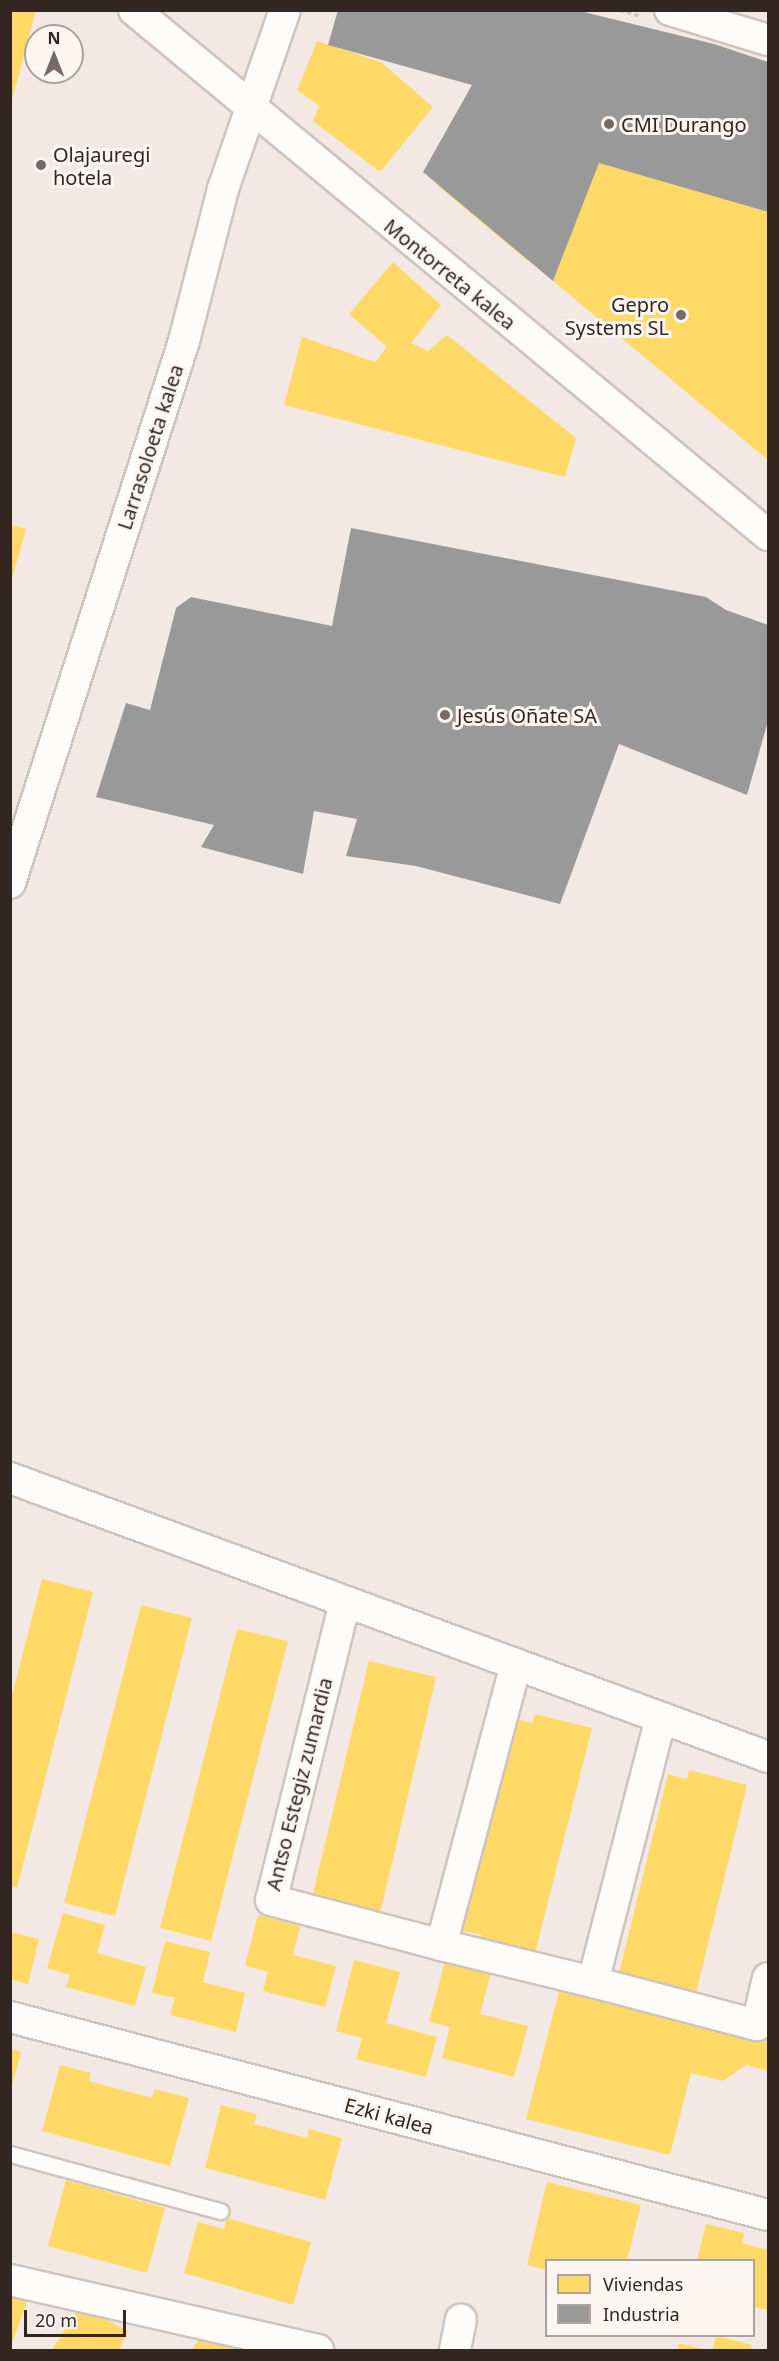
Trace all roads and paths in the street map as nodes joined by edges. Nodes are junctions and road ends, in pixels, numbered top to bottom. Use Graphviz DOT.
graph roads {
  1 [pos="134,10"];
  2 [pos="285,10"];
  3 [pos="670,10"];
  4 [pos="768,40"];
  5 [pos="251,104"];
  6 [pos="768,535"];
  7 [pos="10,883"];
  8 [pos="10,1478"];
  9 [pos="345,1602"];
  10 [pos="516,1664"];
  11 [pos="661,1718"];
  12 [pos="768,1757"];
  13 [pos="441,1945"];
  14 [pos="768,1978"];
  15 [pos="593,1982"];
  16 [pos="10,2017"];
  17 [pos="10,2154"];
  18 [pos="220,2211"];
  19 [pos="768,2215"];
  20 [pos="10,2280"];
  21 [pos="461,2320"];
  22 [pos="318,2350"];
  23 [pos="455,2350"];
  1 -- 5 [label="street, Montorreta kalea"];
  2 -- 5 [label="street, Larrasoloeta kalea"];
  3 -- 4 [label="street"];
  5 -- 6 [label="street, Montorreta kalea"];
  5 -- 7 [label="street, Larrasoloeta kalea"];
  8 -- 9 [label="street"];
  9 -- 10 [label="street"];
  9 -- 13 [label="street, Antso Estegiz zumardia"];
  10 -- 11 [label="street"];
  10 -- 13 [label="street"];
  11 -- 12 [label="street"];
  11 -- 15 [label="street"];
  13 -- 15 [label="street, Antso Estegiz zumardia"];
  14 -- 15 [label="street, Antso Estegiz zumardia"];
  16 -- 19 [label="street, Ezki kalea"];
  17 -- 18 [label="lane"];
  20 -- 22 [label="street"];
  21 -- 23 [label="street"];
}
